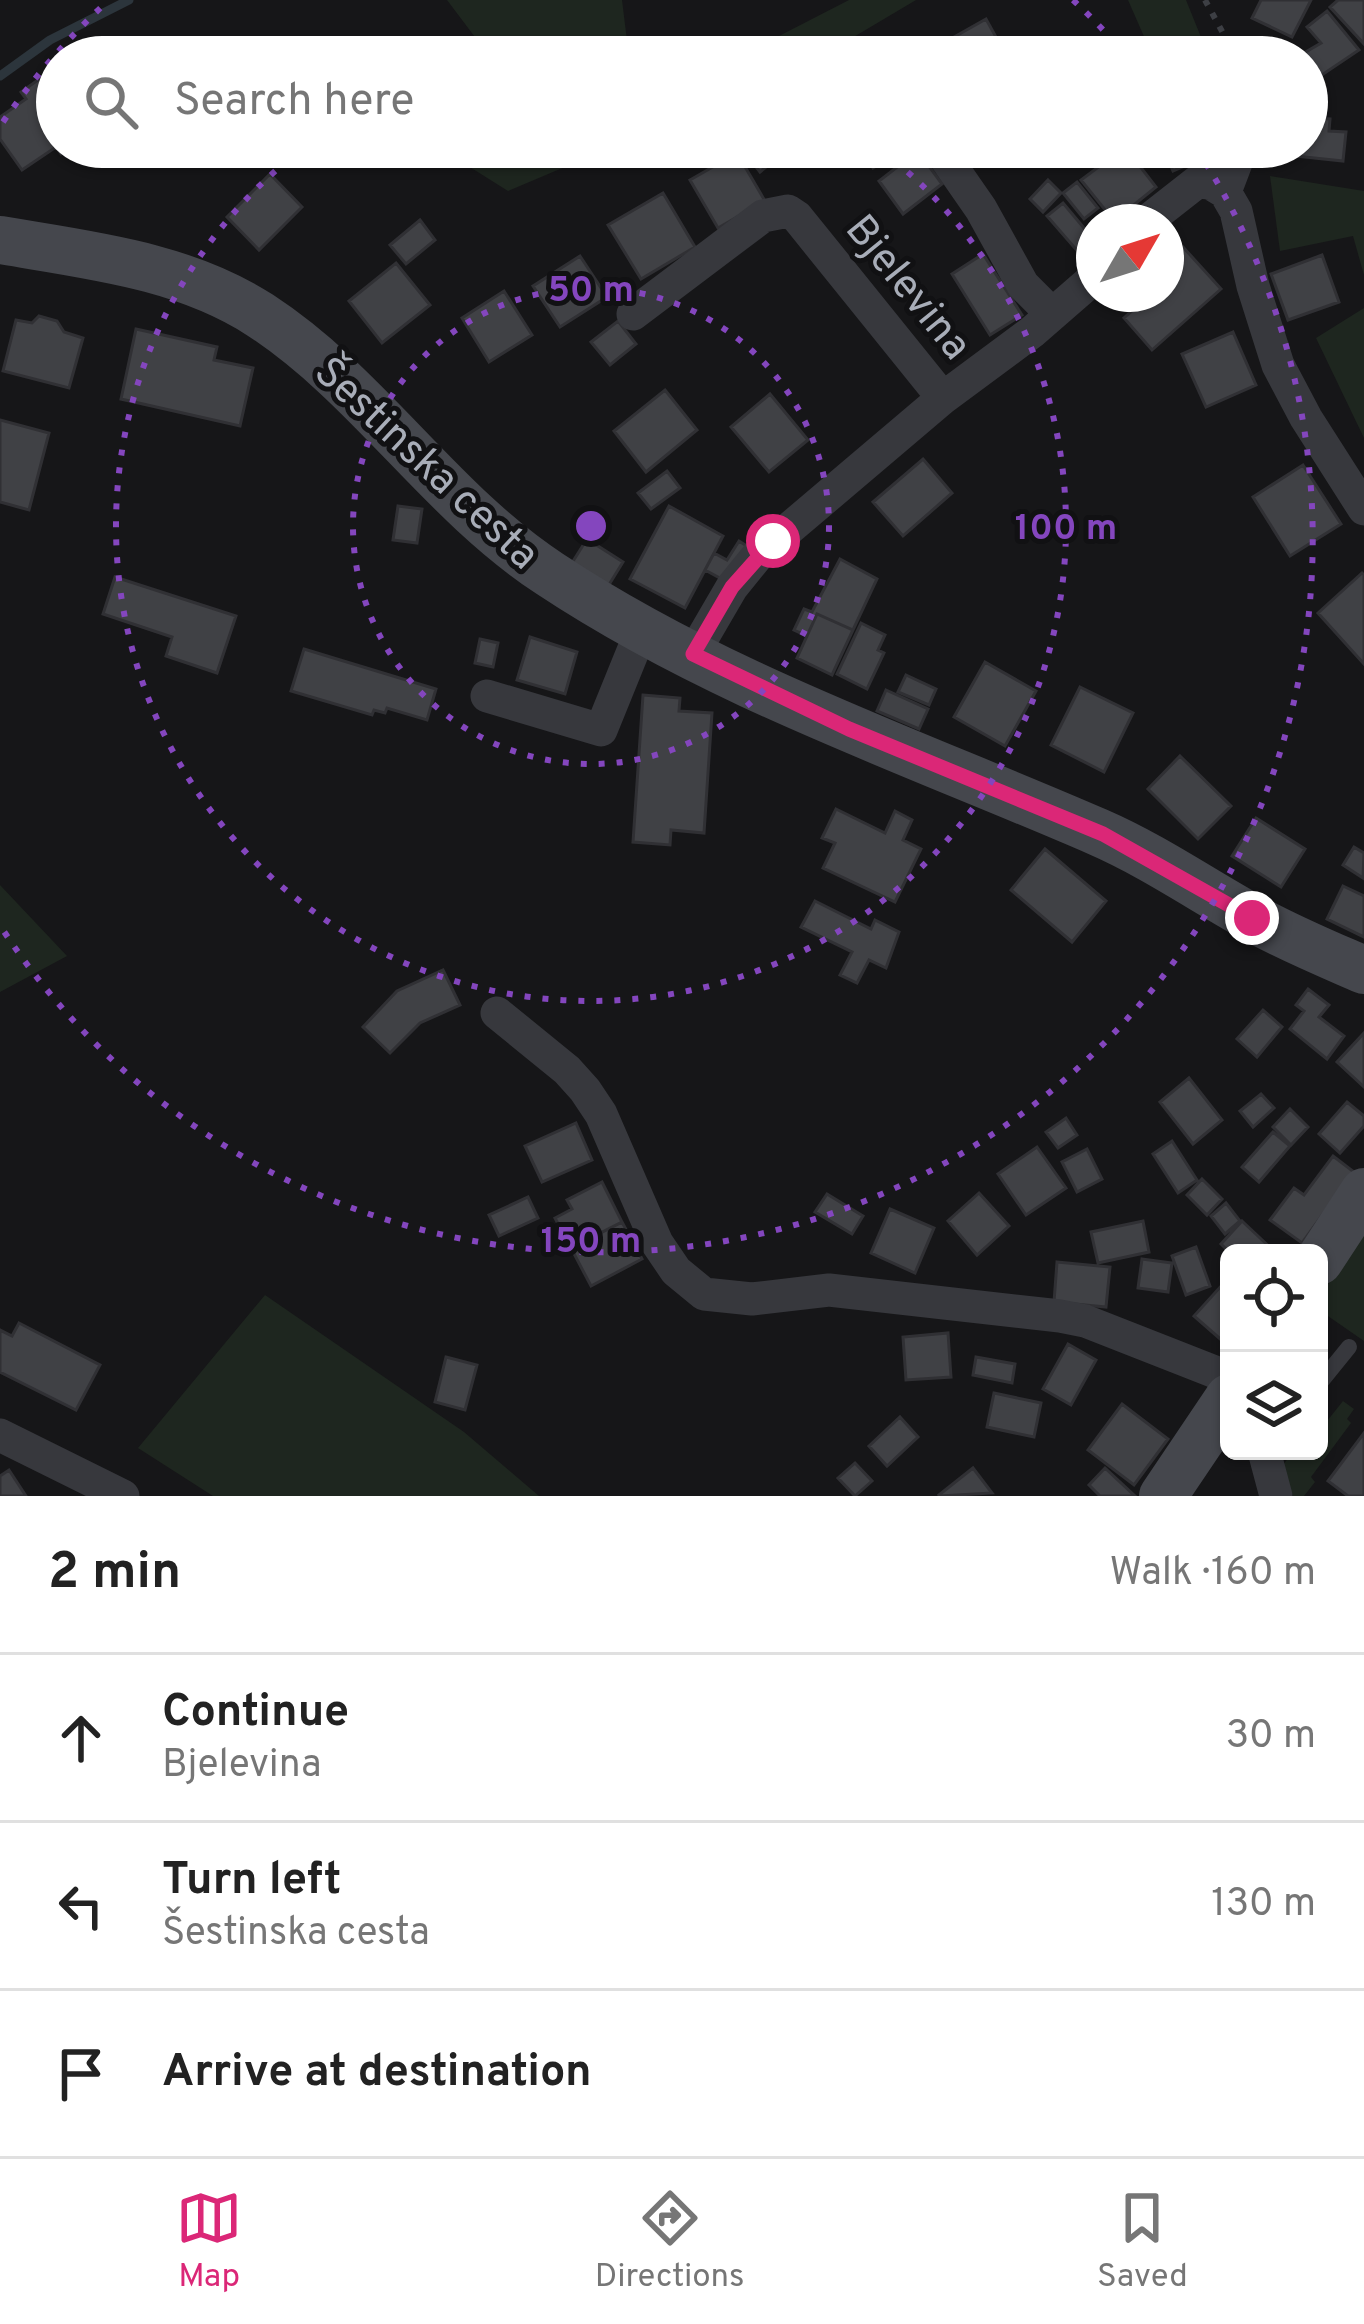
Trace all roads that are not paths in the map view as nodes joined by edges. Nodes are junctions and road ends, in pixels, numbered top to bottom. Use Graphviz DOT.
graph roads {
  1 [pos="953,168"];
  2 [pos="1234,168"];
  3 [pos="1225,192"];
  4 [pos="1169,204"];
  5 [pos="0,240"];
  6 [pos="1076,293"];
  7 [pos="634,314"];
  8 [pos="1052,314"];
  9 [pos="943,398"];
  10 [pos="1364,509"];
  11 [pos="641,629"];
  12 [pos="693,654"];
  13 [pos="487,696"];
  14 [pos="1364,970"];
  15 [pos="497,1013"];
  16 [pos="1364,1192"];
  17 [pos="1328,1248"];
  18 [pos="1348,1347"];
  19 [pos="1328,1373"];
  20 [pos="1220,1375"];
  21 [pos="1220,1410"];
  22 [pos="0,1435"];
  23 [pos="1266,1460"];
  24 [pos="123,1496"];
  25 [pos="1163,1496"];
  26 [pos="1276,1496"];
  1 -- 8 [label="street"];
  2 -- 3 [label="street"];
  3 -- 4 [label="street"];
  3 -- 10 [label="street"];
  5 -- 11 [label="main road, Šestinska cesta"];
  6 -- 8 [label="street, Bjelevina"];
  7 -- 9 [label="street, Bjelevina"];
  8 -- 9 [label="street, Bjelevina"];
  9 -- 12 [label="street, Bjelevina"];
  11 -- 12 [label="main road, Šestinska cesta"];
  11 -- 13 [label="street"];
  12 -- 14 [label="main road, Šestinska cesta"];
  15 -- 20 [label="street"];
  16 -- 17 [label="main road"];
  18 -- 19 [label="lane"];
  21 -- 25 [label="main road"];
  22 -- 24 [label="street"];
  23 -- 26 [label="street"];
}
